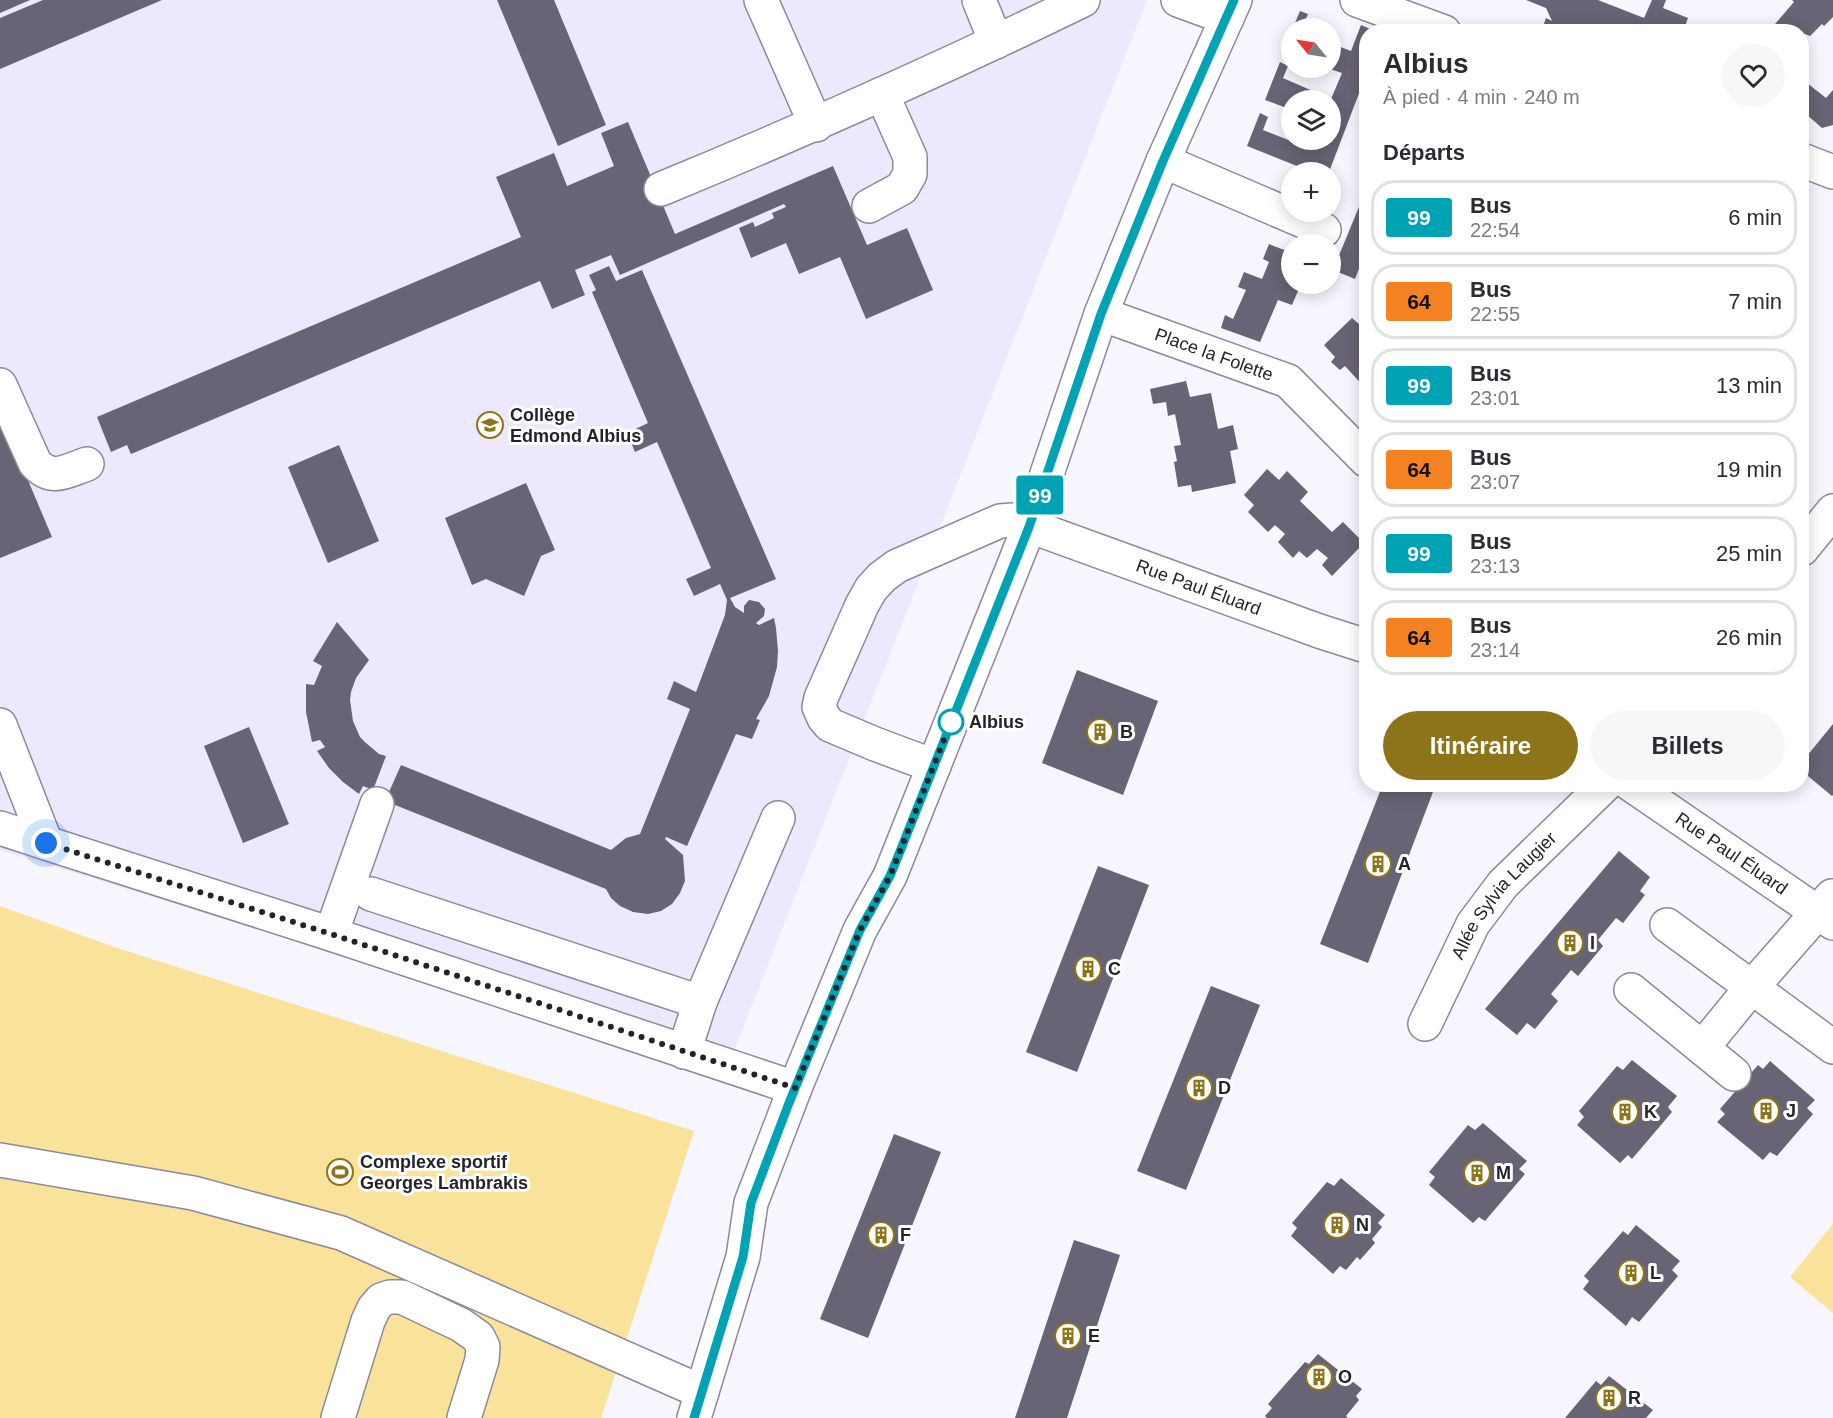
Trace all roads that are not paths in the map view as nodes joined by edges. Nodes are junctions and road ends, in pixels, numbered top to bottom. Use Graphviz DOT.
graph roads {
  1 [pos="761,0"];
  2 [pos="979,0"];
  3 [pos="1083,0"];
  4 [pos="1178,0"];
  5 [pos="1357,0"];
  6 [pos="1231,9"];
  7 [pos="1422,24"];
  8 [pos="996,42"];
  9 [pos="882,94"];
  10 [pos="816,124"];
  11 [pos="1163,161"];
  12 [pos="1809,163"];
  13 [pos="1833,172"];
  14 [pos="661,189"];
  15 [pos="869,206"];
  16 [pos="1324,230"];
  17 [pos="1101,314"];
  18 [pos="0,385"];
  19 [pos="1359,453"];
  20 [pos="87,464"];
  21 [pos="1833,511"];
  22 [pos="1029,527"];
  23 [pos="1809,540"];
  24 [pos="1359,644"];
  25 [pos="0,725"];
  26 [pos="934,766"];
  27 [pos="1598,792"];
  28 [pos="1643,792"];
  29 [pos="377,804"];
  30 [pos="778,818"];
  31 [pos="0,828"];
  32 [pos="46,843"];
  33 [pos="371,894"];
  34 [pos="1828,910"];
  35 [pos="1667,925"];
  36 [pos="331,934"];
  37 [pos="1752,987"];
  38 [pos="1631,990"];
  39 [pos="700,1002"];
  40 [pos="1425,1024"];
  41 [pos="1833,1047"];
  42 [pos="1702,1048"];
  43 [pos="684,1052"];
  44 [pos="1734,1074"];
  45 [pos="795,1088"];
  46 [pos="0,1160"];
  47 [pos="698,1405"];
  48 [pos="338,1418"];
  49 [pos="464,1418"];
  1 -- 10 [label="street"];
  2 -- 8 [label="street"];
  3 -- 8 [label="street"];
  4 -- 6 [label="street"];
  5 -- 7 [label="street"];
  6 -- 11 [label="street"];
  8 -- 9 [label="street"];
  9 -- 10 [label="street"];
  9 -- 15 [label="street"];
  10 -- 14 [label="street"];
  11 -- 16 [label="street"];
  11 -- 17 [label="street"];
  12 -- 13 [label="street"];
  17 -- 19 [label="street, Place la Folette"];
  17 -- 22 [label="street"];
  18 -- 20 [label="street"];
  21 -- 23 [label="street"];
  22 -- 24 [label="street, Rue Paul Éluard"];
  22 -- 26 [label="street"];
  22 -- 26 [label="street, Rue Paul Éluard"];
  25 -- 32 [label="street"];
  26 -- 45 [label="street"];
  27 -- 40 [label="street, Allée Sylvia Laugier"];
  28 -- 34 [label="street, Rue Paul Éluard"];
  29 -- 36 [label="street"];
  30 -- 39 [label="street"];
  31 -- 32 [label="street"];
  32 -- 36 [label="street"];
  33 -- 39 [label="street"];
  34 -- 37 [label="street"];
  35 -- 37 [label="street"];
  36 -- 43 [label="street"];
  37 -- 41 [label="street"];
  37 -- 42 [label="street"];
  38 -- 42 [label="street"];
  39 -- 43 [label="street"];
  42 -- 44 [label="street"];
  43 -- 45 [label="street"];
  45 -- 47 [label="street"];
  46 -- 47 [label="street"];
  48 -- 49 [label="street"];
}
